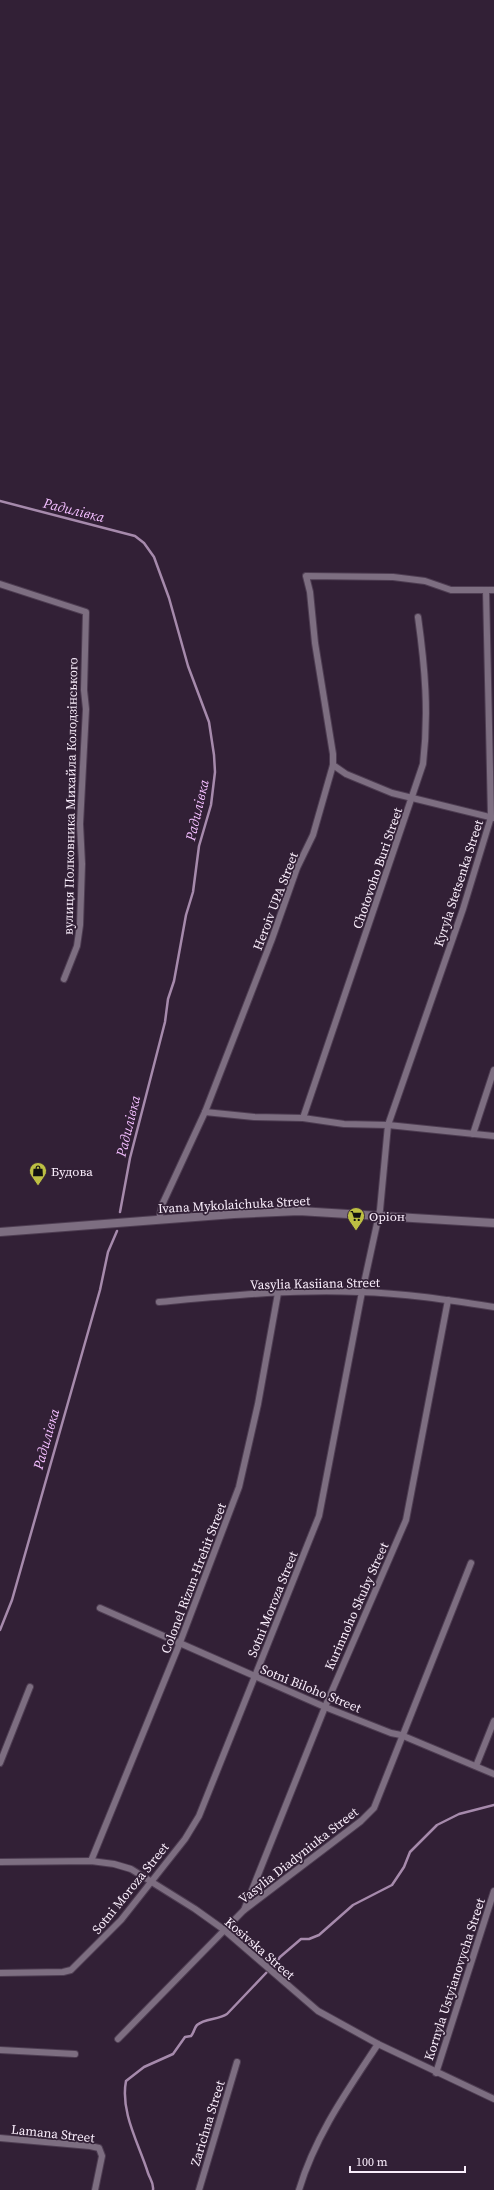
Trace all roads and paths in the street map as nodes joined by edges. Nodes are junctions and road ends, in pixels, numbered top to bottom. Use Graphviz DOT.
graph roads {
  1 [pos="0,584"];
  2 [pos="486,590"];
  3 [pos="494,590"];
  4 [pos="418,617"];
  5 [pos="333,765"];
  6 [pos="413,797"];
  7 [pos="492,817"];
  8 [pos="64,979"];
  9 [pos="494,1070"];
  10 [pos="206,1112"];
  11 [pos="303,1118"];
  12 [pos="388,1125"];
  13 [pos="473,1134"];
  14 [pos="494,1136"];
  15 [pos="379,1215"];
  16 [pos="159,1220"];
  17 [pos="494,1222"];
  18 [pos="0,1232"];
  19 [pos="362,1292"];
  20 [pos="278,1293"];
  21 [pos="448,1300"];
  22 [pos="159,1302"];
  23 [pos="494,1307"];
  24 [pos="471,1563"];
  25 [pos="100,1608"];
  26 [pos="179,1644"];
  27 [pos="254,1676"];
  28 [pos="30,1687"];
  29 [pos="324,1707"];
  30 [pos="494,1721"];
  31 [pos="401,1735"];
  32 [pos="0,1763"];
  33 [pos="476,1766"];
  34 [pos="494,1774"];
  35 [pos="91,1861"];
  36 [pos="0,1862"];
  37 [pos="152,1882"];
  38 [pos="494,1891"];
  39 [pos="244,1910"];
  40 [pos="223,1929"];
  41 [pos="0,1973"];
  42 [pos="118,2039"];
  43 [pos="378,2044"];
  44 [pos="0,2050"];
  45 [pos="75,2054"];
  46 [pos="237,2062"];
  47 [pos="436,2073"];
  48 [pos="494,2099"];
  49 [pos="0,2138"];
  50 [pos="95,2190"];
  51 [pos="199,2190"];
  52 [pos="299,2190"];
  1 -- 8 [label="street, вулиця Полковника Михайла Колодзінського"];
  2 -- 3 [label="street"];
  2 -- 5 [label="street, Heroiv UPA Street"];
  2 -- 7 [label="street, Kyryla Stetsenka Street"];
  4 -- 6 [label="street, Chotovoho Buri Street"];
  5 -- 6 [label="street"];
  5 -- 10 [label="street, Heroiv UPA Street"];
  6 -- 7 [label="street"];
  6 -- 11 [label="street, Chotovoho Buri Street"];
  7 -- 12 [label="street, Kyryla Stetsenka Street"];
  9 -- 13 [label="street"];
  10 -- 11 [label="street"];
  10 -- 16 [label="street, Heroiv UPA Street"];
  11 -- 12 [label="street"];
  12 -- 13 [label="street"];
  12 -- 15 [label="street, Sotni Moroza Street"];
  13 -- 14 [label="street"];
  15 -- 16 [label="street, Ivana Mykolaichuka Street"];
  15 -- 17 [label="street, Ivana Mykolaichuka Street"];
  15 -- 19 [label="street, Sotni Moroza Street"];
  16 -- 18 [label="street, Ivana Mykolaichuka Street"];
  19 -- 20 [label="street, Vasylia Kasiiana Street"];
  19 -- 21 [label="street, Vasylia Kasiiana Street"];
  19 -- 27 [label="street, Sotni Moroza Street"];
  20 -- 22 [label="street, Vasylia Kasiiana Street"];
  20 -- 26 [label="street, Colonel Rizun-Hrehit Street"];
  21 -- 23 [label="street, Vasylia Kasiiana Street"];
  21 -- 29 [label="street, Kurinnoho Skuby Street"];
  24 -- 31 [label="street, Vasylia Diadyniuka Street"];
  25 -- 26 [label="street, Sotni Biloho Street"];
  26 -- 27 [label="street, Sotni Biloho Street"];
  26 -- 35 [label="street, Colonel Rizun-Hrehit Street"];
  27 -- 29 [label="street, Sotni Biloho Street"];
  27 -- 37 [label="street, Sotni Moroza Street"];
  28 -- 32 [label="street"];
  29 -- 31 [label="street, Sotni Biloho Street"];
  29 -- 39 [label="street, Kurinnoho Skuby Street"];
  30 -- 33 [label="street"];
  31 -- 33 [label="street, Sotni Biloho Street"];
  31 -- 39 [label="street, Vasylia Diadyniuka Street"];
  33 -- 34 [label="street, Sotni Biloho Street"];
  35 -- 36 [label="street, Kosivska Street"];
  35 -- 37 [label="street, Kosivska Street"];
  37 -- 40 [label="street, Kosivska Street"];
  37 -- 41 [label="street, Sotni Moroza Street"];
  38 -- 47 [label="street, Kornyla Ustyianovycha Street"];
  39 -- 40 [label="street, Vasylia Diadyniuka Street"];
  40 -- 42 [label="street, Vasylia Diadyniuka Street"];
  40 -- 43 [label="street, Kosivska Street"];
  43 -- 47 [label="street, Kosivska Street"];
  43 -- 52 [label="street"];
  44 -- 45 [label="street"];
  46 -- 51 [label="street, Zarichna Street"];
  47 -- 48 [label="street, Kosivska Street"];
  49 -- 50 [label="street, Lamana Street"];
}
